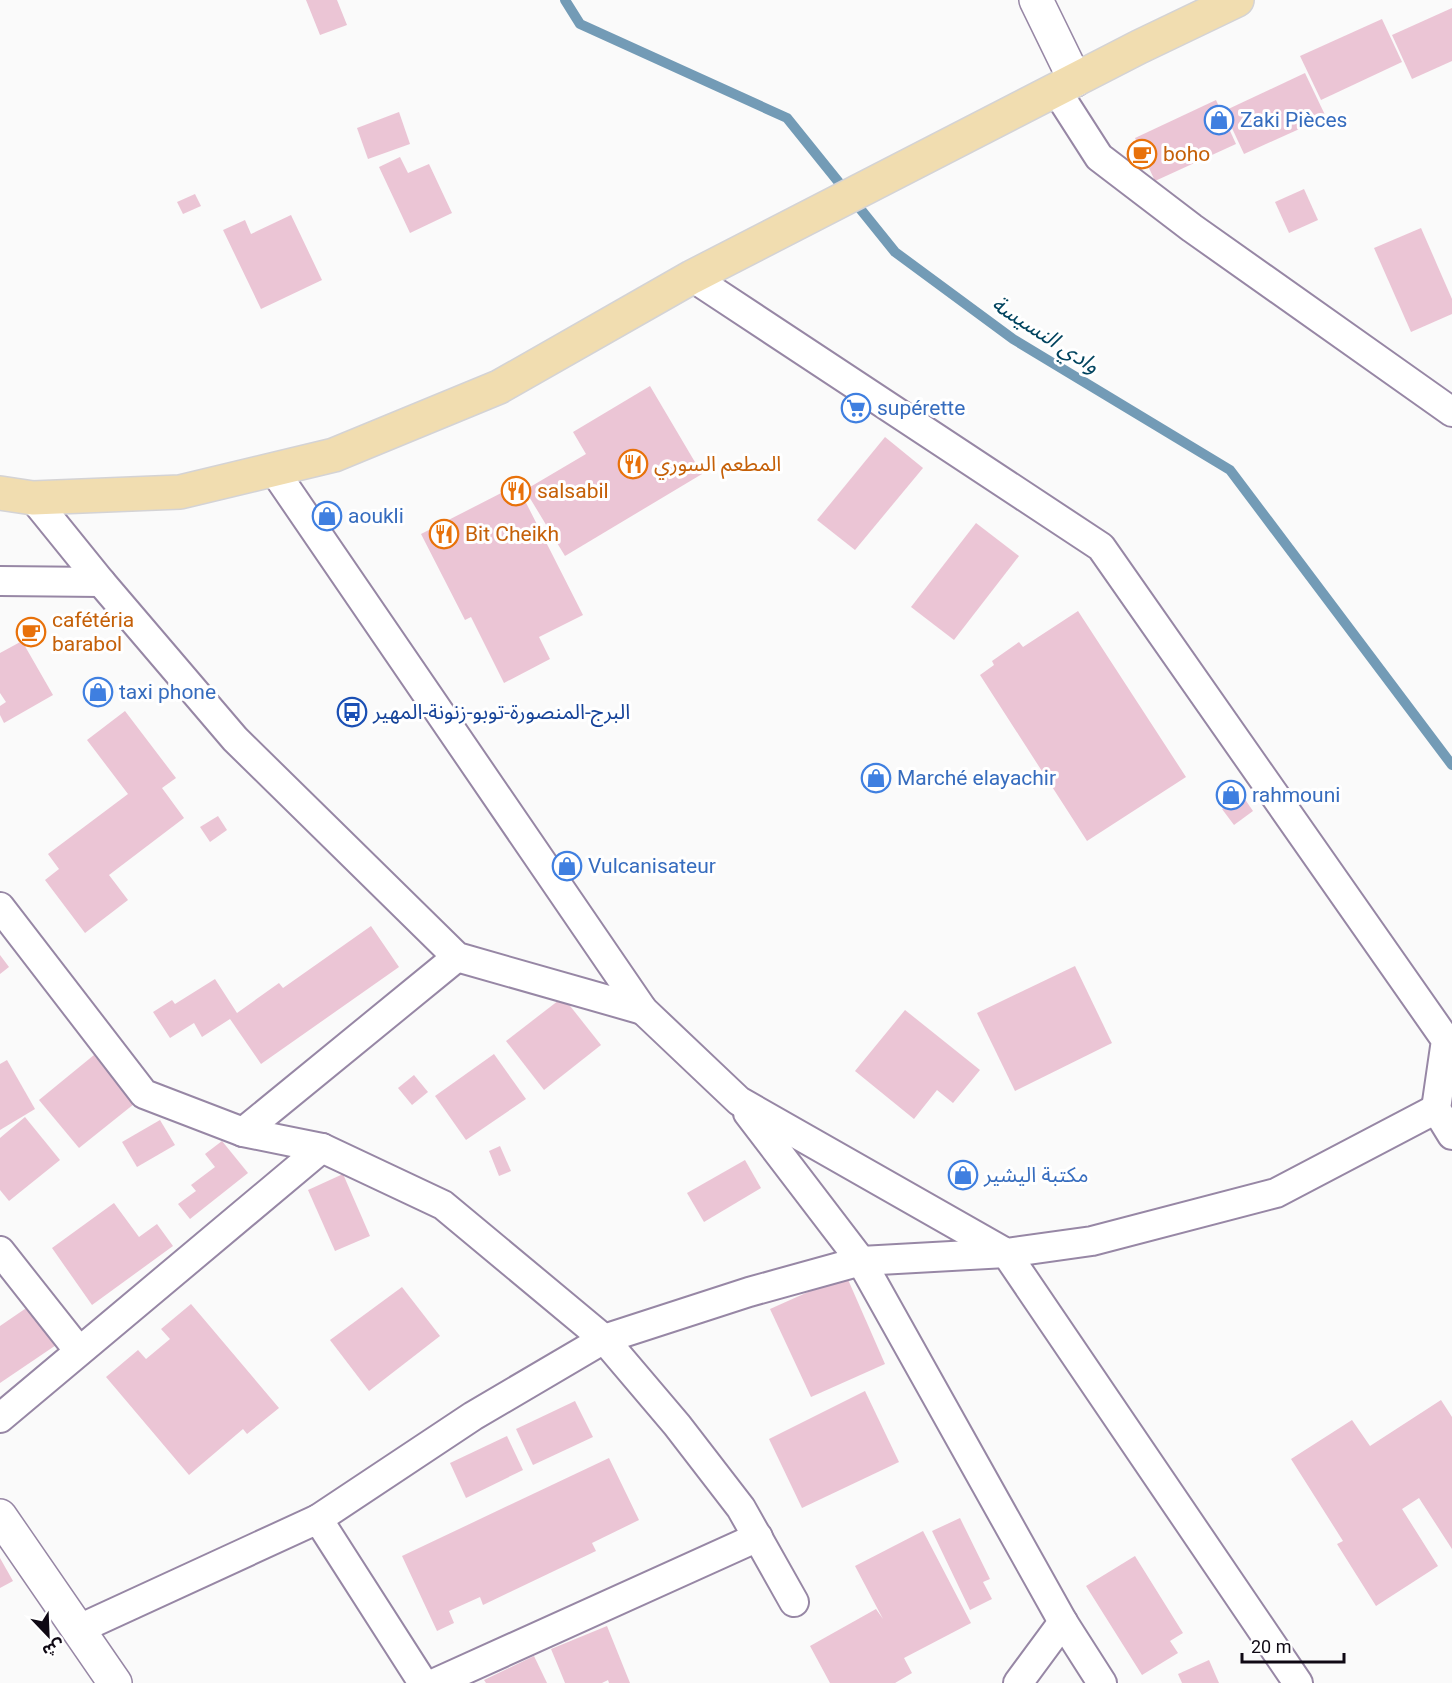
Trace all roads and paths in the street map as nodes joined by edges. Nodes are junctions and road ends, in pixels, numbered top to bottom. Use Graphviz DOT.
graph roads {
  1 [pos="1036,0"];
  2 [pos="1238,0"];
  3 [pos="1065,85"];
  4 [pos="692,277"];
  5 [pos="1452,412"];
  6 [pos="273,469"];
  7 [pos="0,493"];
  8 [pos="33,498"];
  9 [pos="0,581"];
  10 [pos="101,582"];
  11 [pos="0,907"];
  12 [pos="457,957"];
  13 [pos="643,1010"];
  14 [pos="739,1101"];
  15 [pos="1436,1109"];
  16 [pos="243,1132"];
  17 [pos="1452,1135"];
  18 [pos="322,1148"];
  19 [pos="0,1251"];
  20 [pos="1006,1253"];
  21 [pos="861,1261"];
  22 [pos="604,1339"];
  23 [pos="79,1352"];
  24 [pos="0,1418"];
  25 [pos="0,1516"];
  26 [pos="318,1519"];
  27 [pos="758,1537"];
  28 [pos="794,1602"];
  29 [pos="1063,1622"];
  30 [pos="79,1629"];
  31 [pos="116,1683"];
  32 [pos="423,1683"];
  33 [pos="435,1683"];
  34 [pos="1018,1683"];
  35 [pos="1102,1683"];
  36 [pos="1298,1683"];
  1 -- 3 [label="street"];
  2 -- 3 [label="main road"];
  3 -- 4 [label="main road"];
  3 -- 5 [label="street"];
  4 -- 6 [label="main road"];
  4 -- 15 [label="street"];
  6 -- 8 [label="main road"];
  6 -- 13 [label="street"];
  7 -- 8 [label="main road"];
  8 -- 10 [label="street"];
  9 -- 10 [label="street"];
  10 -- 12 [label="street"];
  11 -- 16 [label="street"];
  12 -- 13 [label="street"];
  12 -- 16 [label="street"];
  13 -- 14 [label="street"];
  14 -- 20 [label="street"];
  14 -- 21 [label="street"];
  15 -- 17 [label="street"];
  15 -- 20 [label="street"];
  16 -- 18 [label="street"];
  18 -- 22 [label="street"];
  18 -- 23 [label="street"];
  19 -- 23 [label="street"];
  20 -- 21 [label="street"];
  20 -- 36 [label="street"];
  21 -- 22 [label="street"];
  21 -- 29 [label="street"];
  22 -- 26 [label="street"];
  22 -- 27 [label="street"];
  23 -- 24 [label="street"];
  25 -- 30 [label="street"];
  26 -- 30 [label="street"];
  26 -- 32 [label="street"];
  27 -- 28 [label="street"];
  27 -- 33 [label="street"];
  29 -- 34 [label="street"];
  29 -- 35 [label="street"];
  30 -- 31 [label="street"];
}
